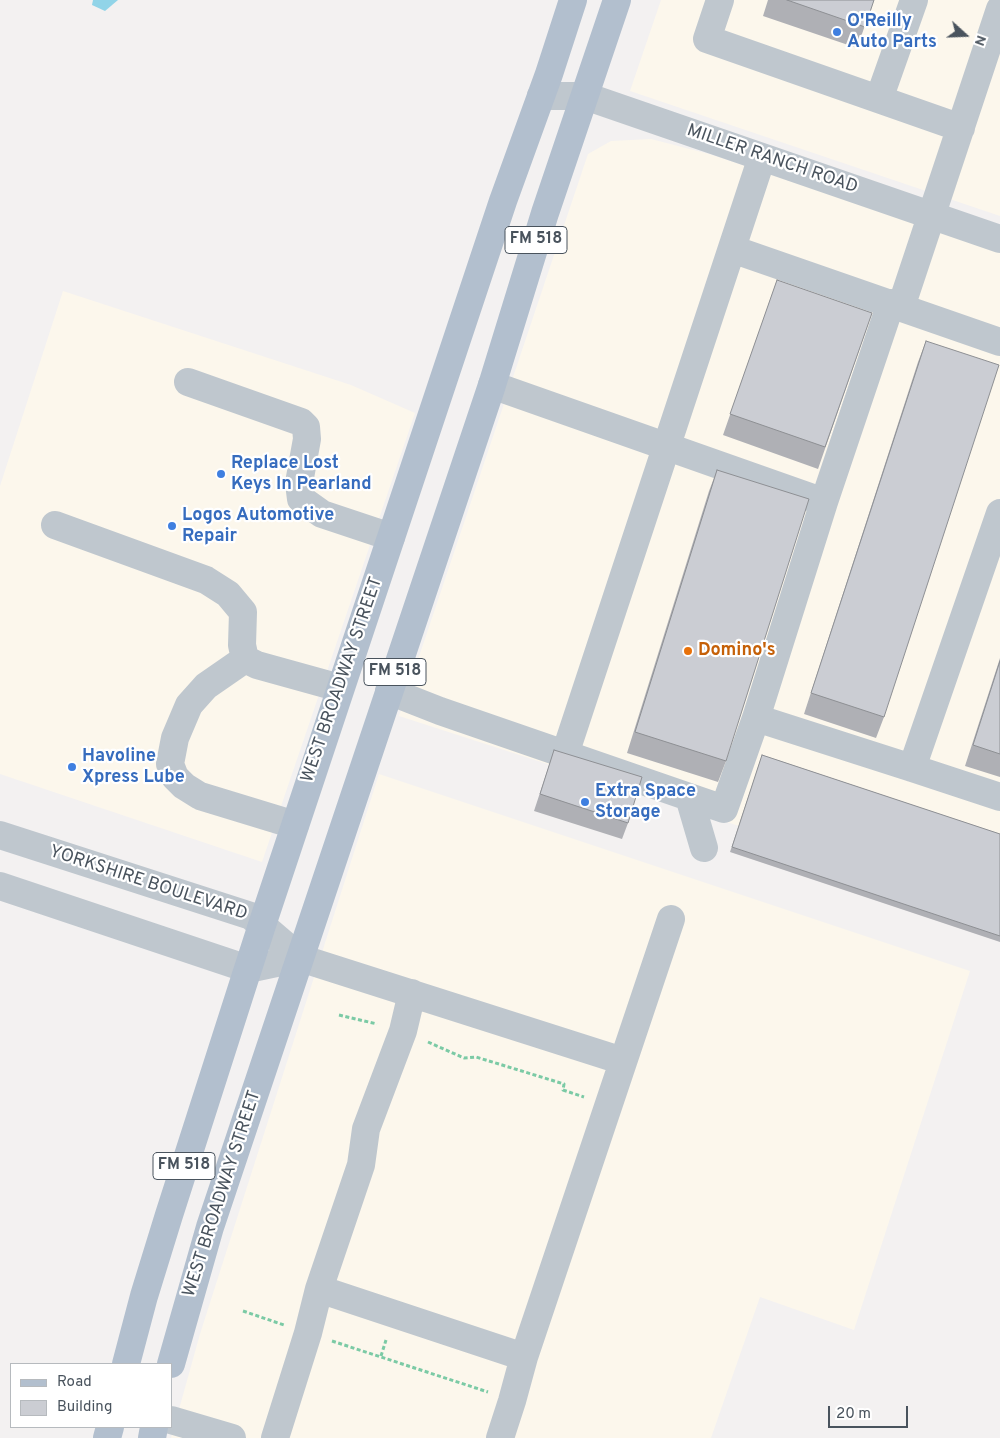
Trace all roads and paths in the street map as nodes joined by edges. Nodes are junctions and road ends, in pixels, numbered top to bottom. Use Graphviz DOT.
graph roads {
  1 [pos="573,0"];
  2 [pos="617,0"];
  3 [pos="720,0"];
  4 [pos="914,0"];
  5 [pos="1000,10"];
  6 [pos="541,96"];
  7 [pos="584,96"];
  8 [pos="879,99"];
  9 [pos="961,128"];
  10 [pos="762,157"];
  11 [pos="932,215"];
  12 [pos="1000,239"];
  13 [pos="732,249"];
  14 [pos="896,305"];
  15 [pos="1000,342"];
  16 [pos="188,382"];
  17 [pos="492,386"];
  18 [pos="666,447"];
  19 [pos="824,502"];
  20 [pos="1000,513"];
  21 [pos="55,525"];
  22 [pos="391,537"];
  23 [pos="245,659"];
  24 [pos="340,688"];
  25 [pos="389,691"];
  26 [pos="756,718"];
  27 [pos="565,754"];
  28 [pos="912,768"];
  29 [pos="689,796"];
  30 [pos="1000,797"];
  31 [pos="295,825"];
  32 [pos="0,835"];
  33 [pos="704,848"];
  34 [pos="0,886"];
  35 [pos="671,920"];
  36 [pos="262,925"];
  37 [pos="300,958"];
  38 [pos="248,969"];
  39 [pos="412,994"];
  40 [pos="339,1015"];
  41 [pos="403,1031"];
  42 [pos="623,1061"];
  43 [pos="609,1105"];
  44 [pos="320,1289"];
  45 [pos="243,1311"];
  46 [pos="308,1333"];
  47 [pos="524,1356"];
  48 [pos="126,1363"];
  49 [pos="171,1363"];
  50 [pos="512,1400"];
  51 [pos="172,1420"];
  52 [pos="232,1438"];
  53 [pos="275,1438"];
  54 [pos="500,1438"];
  1 -- 6 [label="main road, WEST BROADWAY STREET / FM 518"];
  2 -- 7 [label="main road, WEST BROADWAY STREET / FM 518"];
  3 -- 8 [label="street"];
  4 -- 8 [label="street"];
  5 -- 9 [label="street"];
  6 -- 7 [label="street, MILLER RANCH ROAD"];
  6 -- 22 [label="main road, WEST BROADWAY STREET / FM 518"];
  7 -- 10 [label="street, MILLER RANCH ROAD"];
  7 -- 17 [label="main road, WEST BROADWAY STREET / FM 518"];
  8 -- 9 [label="street"];
  9 -- 11 [label="street"];
  10 -- 11 [label="street, MILLER RANCH ROAD"];
  10 -- 13 [label="street"];
  11 -- 12 [label="street, MILLER RANCH ROAD"];
  11 -- 14 [label="street"];
  13 -- 14 [label="street"];
  13 -- 18 [label="street"];
  14 -- 15 [label="street"];
  14 -- 19 [label="street"];
  16 -- 22 [label="street"];
  17 -- 18 [label="street"];
  17 -- 25 [label="main road, WEST BROADWAY STREET / FM 518"];
  18 -- 19 [label="street"];
  18 -- 27 [label="street"];
  19 -- 26 [label="street"];
  20 -- 28 [label="street"];
  21 -- 23 [label="street"];
  22 -- 24 [label="main road, WEST BROADWAY STREET / FM 518"];
  23 -- 24 [label="street"];
  23 -- 31 [label="street"];
  24 -- 31 [label="main road, WEST BROADWAY STREET / FM 518"];
  25 -- 27 [label="street"];
  25 -- 37 [label="main road, WEST BROADWAY STREET / FM 518"];
  26 -- 28 [label="street"];
  26 -- 29 [label="street"];
  27 -- 29 [label="street"];
  28 -- 30 [label="street"];
  29 -- 33 [label="street"];
  31 -- 36 [label="main road, WEST BROADWAY STREET / FM 518"];
  32 -- 36 [label="street, YORKSHIRE BOULEVARD"];
  34 -- 38 [label="street"];
  35 -- 42 [label="street"];
  36 -- 37 [label="street, YORKSHIRE BOULEVARD"];
  36 -- 38 [label="main road, WEST BROADWAY STREET / FM 518"];
  37 -- 38 [label="street"];
  37 -- 39 [label="street"];
  37 -- 49 [label="main road, WEST BROADWAY STREET / FM 518"];
  38 -- 48 [label="main road, WEST BROADWAY STREET / FM 518"];
  39 -- 41 [label="street"];
  39 -- 42 [label="street"];
  40 -- 41 [label="path"];
  41 -- 43 [label="path"];
  41 -- 44 [label="street"];
  42 -- 43 [label="street"];
  43 -- 47 [label="street"];
  44 -- 46 [label="street"];
  44 -- 47 [label="street"];
  45 -- 46 [label="path"];
  46 -- 50 [label="path"];
  46 -- 53 [label="street"];
  47 -- 50 [label="street"];
  50 -- 54 [label="street"];
  51 -- 52 [label="street"];
}
